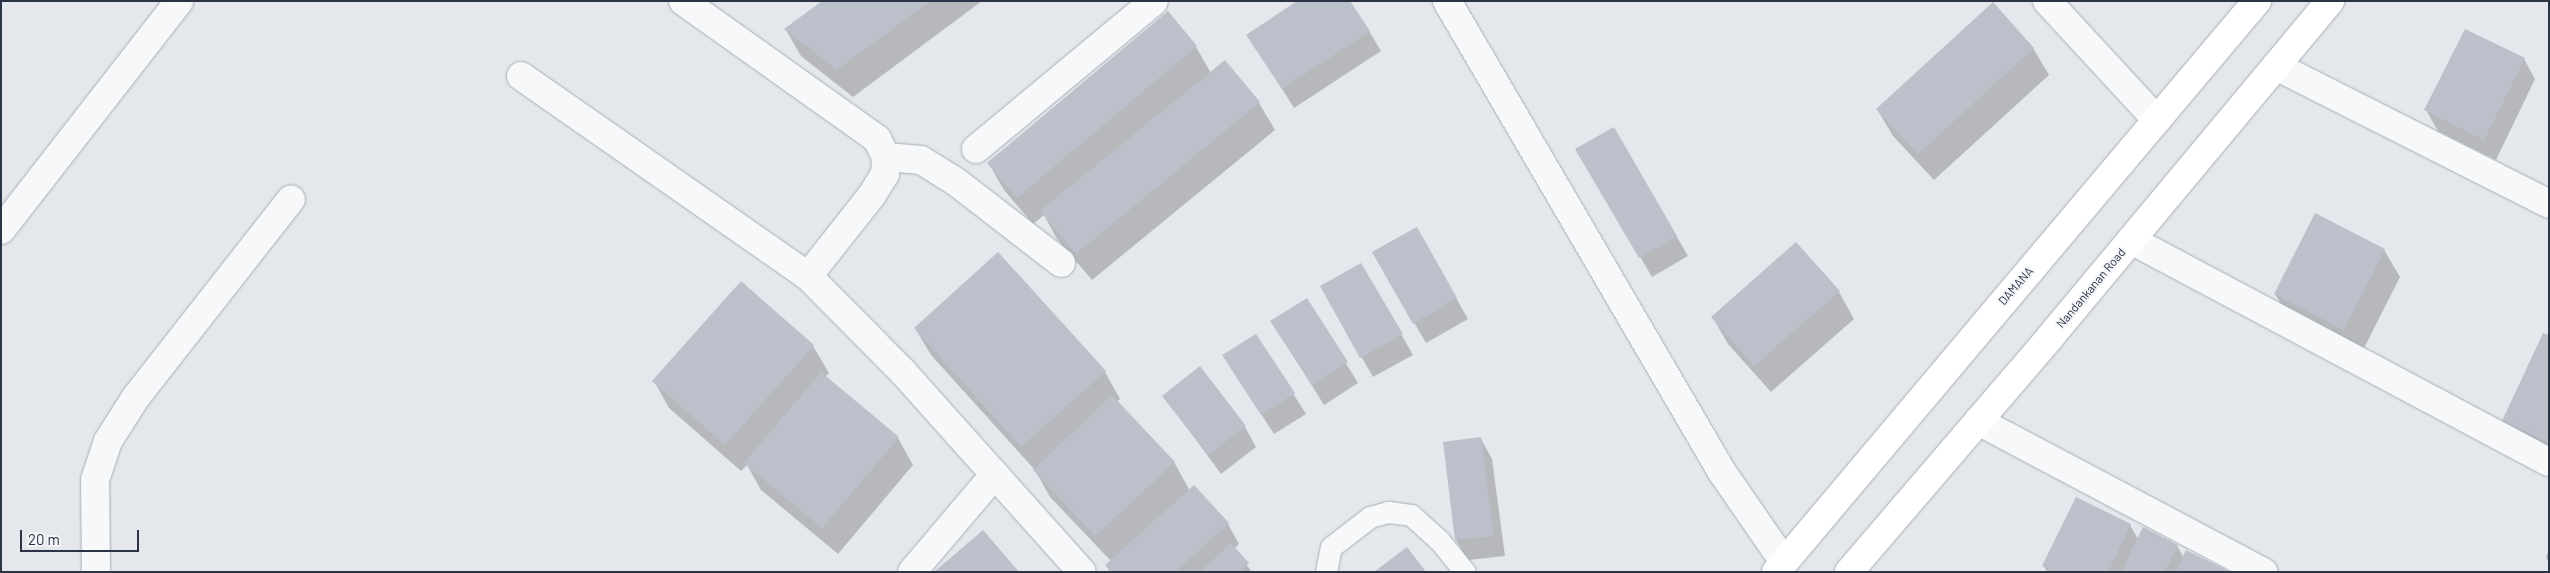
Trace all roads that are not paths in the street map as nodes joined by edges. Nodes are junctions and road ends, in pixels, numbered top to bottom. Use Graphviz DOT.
graph roads {
  1 [pos="179,1"];
  2 [pos="683,1"];
  3 [pos="1154,1"];
  4 [pos="1447,1"];
  5 [pos="2047,1"];
  6 [pos="2330,1"];
  7 [pos="2250,4"];
  8 [pos="2276,66"];
  9 [pos="521,76"];
  10 [pos="2158,120"];
  11 [pos="976,150"];
  12 [pos="886,157"];
  13 [pos="291,199"];
  14 [pos="2549,204"];
  15 [pos="1,230"];
  16 [pos="2131,240"];
  17 [pos="1061,263"];
  18 [pos="808,276"];
  19 [pos="1978,421"];
  20 [pos="2549,462"];
  21 [pos="995,474"];
  22 [pos="1780,567"];
  23 [pos="96,572"];
  24 [pos="912,572"];
  25 [pos="1082,572"];
  26 [pos="1326,572"];
  27 [pos="1465,572"];
  28 [pos="1849,572"];
  29 [pos="2263,572"];
  1 -- 15 [label="street"];
  2 -- 12 [label="street"];
  3 -- 11 [label="street"];
  4 -- 22 [label="street"];
  5 -- 10 [label="street"];
  6 -- 8 [label="main road, Nandankanan Road"];
  7 -- 10 [label="main road, DAMANA"];
  8 -- 14 [label="street"];
  8 -- 16 [label="main road, Nandankanan Road"];
  9 -- 18 [label="street"];
  10 -- 22 [label="main road, DAMANA"];
  12 -- 17 [label="street"];
  12 -- 18 [label="street"];
  13 -- 23 [label="street"];
  16 -- 19 [label="main road, Nandankanan Road"];
  16 -- 20 [label="street"];
  18 -- 21 [label="street"];
  19 -- 28 [label="main road, Nandankanan Road"];
  19 -- 29 [label="street"];
  21 -- 24 [label="street"];
  21 -- 25 [label="street"];
  26 -- 27 [label="lane"];
}
